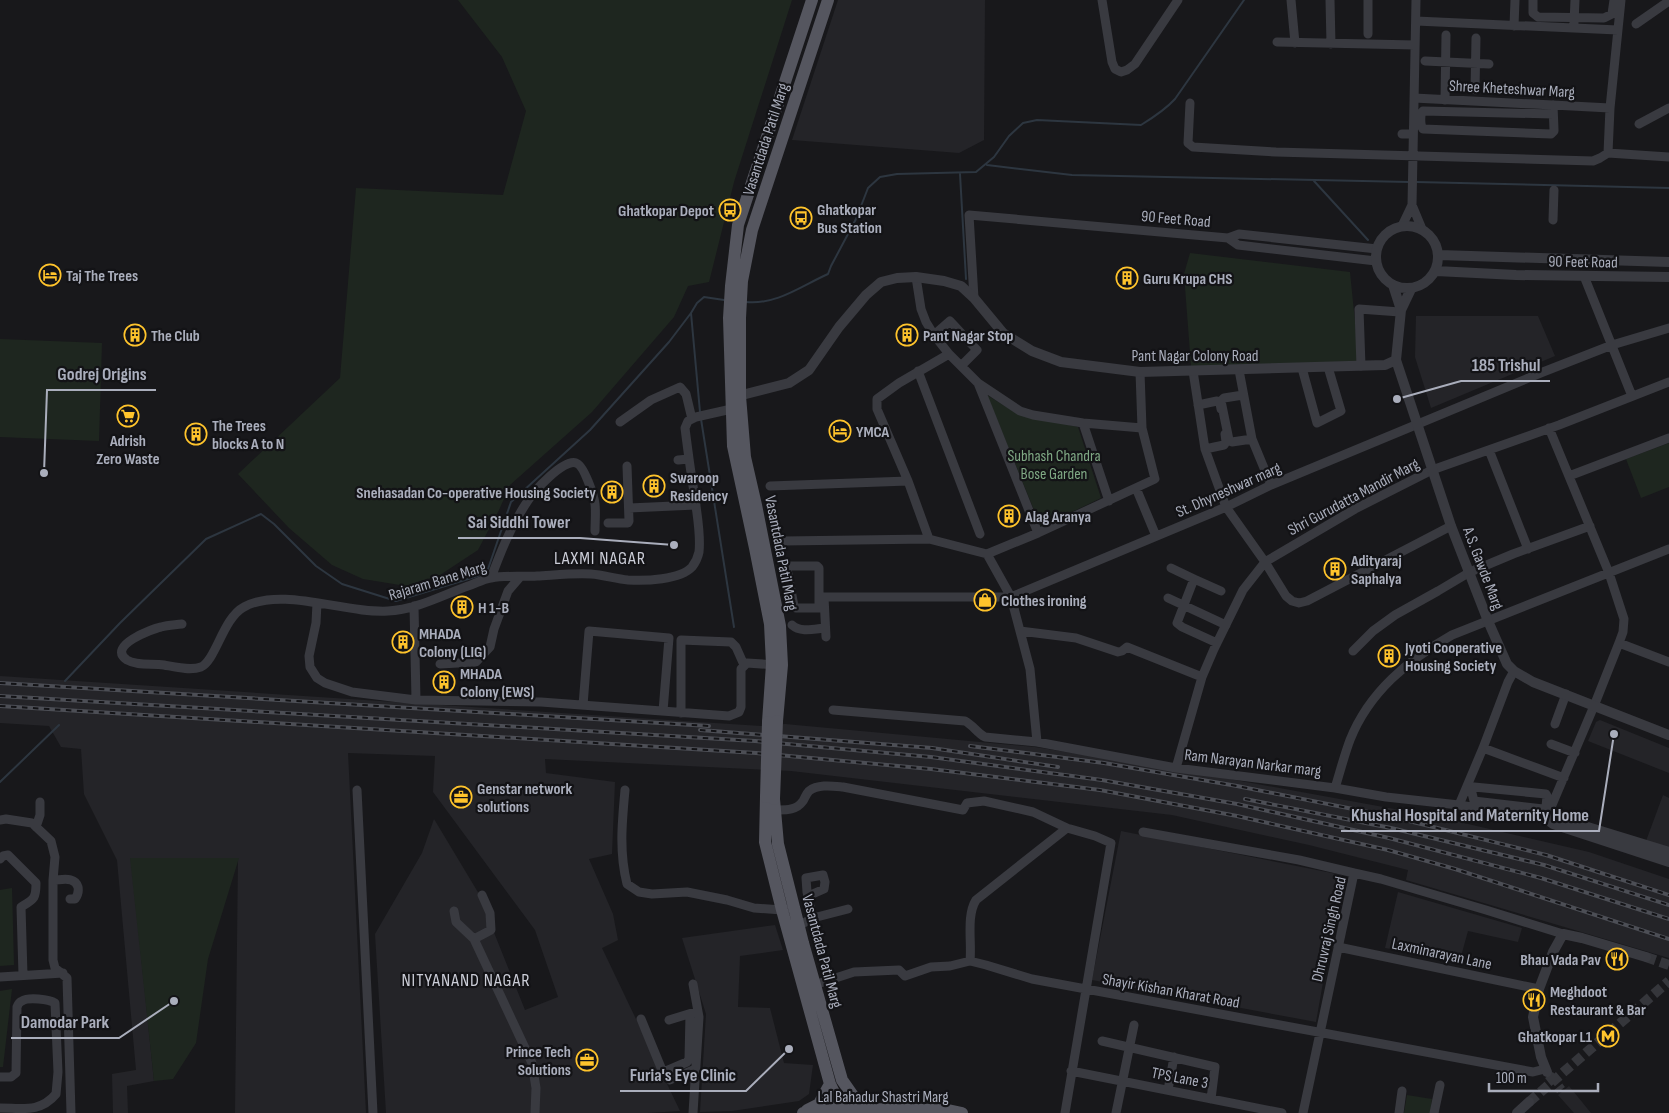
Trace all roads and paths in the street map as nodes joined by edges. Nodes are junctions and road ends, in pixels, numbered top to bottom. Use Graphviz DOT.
graph roads {
  1 [pos="812,0"];
  2 [pos="828,0"];
  3 [pos="1102,0"];
  4 [pos="1178,0"];
  5 [pos="1291,0"];
  6 [pos="1330,0"];
  7 [pos="1368,0"];
  8 [pos="1416,0"];
  9 [pos="1515,0"];
  10 [pos="1533,0"];
  11 [pos="1576,0"];
  12 [pos="1614,0"];
  13 [pos="1621,0"];
  14 [pos="1669,1"];
  15 [pos="1616,14"];
  16 [pos="1574,17"];
  17 [pos="1416,22"];
  18 [pos="1636,24"];
  19 [pos="1514,26"];
  20 [pos="1574,28"];
  21 [pos="1618,30"];
  22 [pos="1368,34"];
  23 [pos="1446,35"];
  24 [pos="1476,38"];
  25 [pos="1277,42"];
  26 [pos="1331,44"];
  27 [pos="1293,45"];
  28 [pos="1415,45"];
  29 [pos="1425,61"];
  30 [pos="1445,62"];
  31 [pos="1476,63"];
  32 [pos="1489,64"];
  33 [pos="1475,90"];
  34 [pos="1414,98"];
  35 [pos="1432,99"];
  36 [pos="1445,100"];
  37 [pos="1458,100"];
  38 [pos="1493,102"];
  39 [pos="1190,103"];
  40 [pos="1610,108"];
  41 [pos="1669,108"];
  42 [pos="1523,109"];
  43 [pos="1553,110"];
  44 [pos="1431,111"];
  45 [pos="1458,112"];
  46 [pos="1493,113"];
  47 [pos="1417,120"];
  48 [pos="772,123"];
  49 [pos="1639,124"];
  50 [pos="786,128"];
  51 [pos="1402,134"];
  52 [pos="1413,134"];
  53 [pos="1608,153"];
  54 [pos="1412,156"];
  55 [pos="1669,157"];
  56 [pos="1554,190"];
  57 [pos="1412,205"];
  58 [pos="1553,220"];
  59 [pos="1402,226"];
  60 [pos="1422,229"];
  61 [pos="1228,238"];
  62 [pos="1377,249"];
  63 [pos="1439,255"];
  64 [pos="1376,261"];
  65 [pos="1669,262"];
  66 [pos="1436,271"];
  67 [pos="1584,276"];
  68 [pos="916,277"];
  69 [pos="1669,277"];
  70 [pos="736,284"];
  71 [pos="1393,285"];
  72 [pos="1411,289"];
  73 [pos="974,298"];
  74 [pos="1400,311"];
  75 [pos="1669,328"];
  76 [pos="936,333"];
  77 [pos="1612,345"];
  78 [pos="949,354"];
  79 [pos="1396,360"];
  80 [pos="963,364"];
  81 [pos="1361,366"];
  82 [pos="1328,367"];
  83 [pos="1302,368"];
  84 [pos="1239,370"];
  85 [pos="918,371"];
  86 [pos="1193,371"];
  87 [pos="1140,372"];
  88 [pos="1669,382"];
  89 [pos="978,383"];
  90 [pos="1241,396"];
  91 [pos="1632,396"];
  92 [pos="736,402"];
  93 [pos="1200,404"];
  94 [pos="692,419"];
  95 [pos="620,422"];
  96 [pos="1083,423"];
  97 [pos="1418,424"];
  98 [pos="1142,428"];
  99 [pos="1549,428"];
  100 [pos="1669,438"];
  101 [pos="1249,440"];
  102 [pos="1207,448"];
  103 [pos="1489,450"];
  104 [pos="689,459"];
  105 [pos="678,460"];
  106 [pos="627,466"];
  107 [pos="1432,470"];
  108 [pos="1569,476"];
  109 [pos="908,481"];
  110 [pos="770,486"];
  111 [pos="1272,486"];
  112 [pos="1136,488"];
  113 [pos="1109,501"];
  114 [pos="696,505"];
  115 [pos="1226,507"];
  116 [pos="629,508"];
  117 [pos="608,523"];
  118 [pos="1451,526"];
  119 [pos="1590,526"];
  120 [pos="595,531"];
  121 [pos="1038,533"];
  122 [pos="980,534"];
  123 [pos="1156,536"];
  124 [pos="929,539"];
  125 [pos="783,541"];
  126 [pos="1528,549"];
  127 [pos="1669,549"];
  128 [pos="988,554"];
  129 [pos="1265,562"];
  130 [pos="1171,568"];
  131 [pos="1470,572"];
  132 [pos="1609,574"];
  133 [pos="520,577"];
  134 [pos="491,578"];
  135 [pos="1194,579"];
  136 [pos="1221,591"];
  137 [pos="822,597"];
  138 [pos="1011,597"];
  139 [pos="1168,598"];
  140 [pos="317,603"];
  141 [pos="414,606"];
  142 [pos="1184,606"];
  143 [pos="822,608"];
  144 [pos="1488,621"];
  145 [pos="182,624"];
  146 [pos="792,625"];
  147 [pos="1226,625"];
  148 [pos="1020,631"];
  149 [pos="1217,643"];
  150 [pos="1619,643"];
  151 [pos="1353,652"];
  152 [pos="1669,662"];
  153 [pos="440,664"];
  154 [pos="744,665"];
  155 [pos="777,665"];
  156 [pos="1514,671"];
  157 [pos="1202,677"];
  158 [pos="1566,694"];
  159 [pos="416,700"];
  160 [pos="583,705"];
  161 [pos="1594,706"];
  162 [pos="833,710"];
  163 [pos="663,712"];
  164 [pos="681,713"];
  165 [pos="1556,724"];
  166 [pos="1669,735"];
  167 [pos="1037,742"];
  168 [pos="1551,744"];
  169 [pos="1483,748"];
  170 [pos="1574,753"];
  171 [pos="1176,768"];
  172 [pos="1564,778"];
  173 [pos="1335,788"];
  174 [pos="357,790"];
  175 [pos="625,790"];
  176 [pos="771,797"];
  177 [pos="40,802"];
  178 [pos="1459,805"];
  179 [pos="1549,805"];
  180 [pos="1535,812"];
  181 [pos="1546,819"];
  182 [pos="0,820"];
  183 [pos="36,827"];
  184 [pos="1067,828"];
  185 [pos="1143,832"];
  186 [pos="1669,852"];
  187 [pos="0,859"];
  188 [pos="1669,862"];
  189 [pos="1354,873"];
  190 [pos="53,880"];
  191 [pos="36,890"];
  192 [pos="53,890"];
  193 [pos="482,895"];
  194 [pos="808,896"];
  195 [pos="70,899"];
  196 [pos="788,909"];
  197 [pos="848,909"];
  198 [pos="454,911"];
  199 [pos="813,918"];
  200 [pos="798,926"];
  201 [pos="1563,934"];
  202 [pos="474,939"];
  203 [pos="798,944"];
  204 [pos="1338,947"];
  205 [pos="1646,958"];
  206 [pos="970,961"];
  207 [pos="63,974"];
  208 [pos="23,975"];
  209 [pos="0,976"];
  210 [pos="693,984"];
  211 [pos="810,986"];
  212 [pos="1086,989"];
  213 [pos="1539,989"];
  214 [pos="694,1012"];
  215 [pos="641,1019"];
  216 [pos="669,1020"];
  217 [pos="1134,1025"];
  218 [pos="1321,1032"];
  219 [pos="1102,1041"];
  220 [pos="1130,1047"];
  221 [pos="1174,1057"];
  222 [pos="831,1061"];
  223 [pos="695,1070"];
  224 [pos="1546,1070"];
  225 [pos="1071,1071"];
  226 [pos="58,1072"];
  227 [pos="70,1073"];
  228 [pos="0,1076"];
  229 [pos="670,1080"];
  230 [pos="1123,1081"];
  231 [pos="830,1084"];
  232 [pos="1440,1085"];
  233 [pos="1168,1090"];
  234 [pos="1402,1091"];
  235 [pos="1211,1099"];
  236 [pos="1530,1102"];
  237 [pos="0,1108"];
  238 [pos="843,1111"];
  239 [pos="864,1112"];
  240 [pos="71,1113"];
  241 [pos="373,1113"];
  242 [pos="535,1113"];
  243 [pos="693,1113"];
  244 [pos="801,1113"];
  245 [pos="962,1113"];
  246 [pos="1064,1113"];
  247 [pos="1116,1113"];
  248 [pos="1282,1113"];
  249 [pos="1303,1113"];
  250 [pos="1399,1113"];
  251 [pos="1434,1113"];
  252 [pos="1517,1113"];
  1 -- 48 [label="main road, Vasantdada Patil Marg"];
  2 -- 50 [label="main road, Vasantdada Patil Marg"];
  3 -- 4 [label="street"];
  5 -- 27 [label="street"];
  6 -- 26 [label="street"];
  7 -- 22 [label="street"];
  8 -- 17 [label="street"];
  9 -- 19 [label="street"];
  10 -- 16 [label="street"];
  11 -- 16 [label="street"];
  12 -- 15 [label="street"];
  13 -- 15 [label="street"];
  14 -- 18 [label="street"];
  15 -- 16 [label="street"];
  15 -- 21 [label="street"];
  16 -- 20 [label="street"];
  17 -- 19 [label="street"];
  17 -- 28 [label="street"];
  19 -- 20 [label="street"];
  20 -- 21 [label="street"];
  21 -- 40 [label="street"];
  23 -- 30 [label="street"];
  24 -- 31 [label="street"];
  25 -- 27 [label="street"];
  26 -- 27 [label="street"];
  26 -- 28 [label="street"];
  28 -- 34 [label="street"];
  29 -- 30 [label="street"];
  30 -- 31 [label="street"];
  30 -- 36 [label="street"];
  31 -- 32 [label="street"];
  31 -- 33 [label="street"];
  34 -- 35 [label="street, Shree Kheteshwar Marg"];
  34 -- 47 [label="street"];
  35 -- 36 [label="street, Shree Kheteshwar Marg"];
  35 -- 44 [label="street"];
  36 -- 37 [label="street, Shree Kheteshwar Marg"];
  37 -- 38 [label="street, Shree Kheteshwar Marg"];
  37 -- 45 [label="street"];
  38 -- 42 [label="street, Shree Kheteshwar Marg"];
  38 -- 46 [label="street"];
  39 -- 54 [label="street"];
  40 -- 43 [label="street, Shree Kheteshwar Marg"];
  40 -- 53 [label="street"];
  41 -- 49 [label="street"];
  42 -- 43 [label="street, Shree Kheteshwar Marg"];
  42 -- 46 [label="street"];
  43 -- 47 [label="street"];
  44 -- 45 [label="street"];
  44 -- 47 [label="street"];
  45 -- 46 [label="street"];
  47 -- 52 [label="street"];
  48 -- 50 [label="main road"];
  48 -- 70 [label="main road, Vasantdada Patil Marg"];
  50 -- 70 [label="main road, Vasantdada Patil Marg"];
  51 -- 52 [label="street"];
  52 -- 54 [label="street"];
  53 -- 54 [label="street"];
  53 -- 55 [label="street"];
  54 -- 57 [label="street"];
  56 -- 58 [label="street"];
  57 -- 59 [label="street"];
  57 -- 60 [label="street"];
  59 -- 60 [label="street"];
  59 -- 62 [label="street"];
  60 -- 63 [label="street"];
  61 -- 62 [label="street"];
  61 -- 64 [label="street, 90 Feet Road"];
  61 -- 73 [label="street, 90 Feet Road"];
  62 -- 64 [label="street"];
  63 -- 65 [label="street"];
  63 -- 66 [label="street"];
  64 -- 71 [label="street"];
  66 -- 67 [label="street, 90 Feet Road"];
  66 -- 72 [label="street"];
  67 -- 69 [label="street, 90 Feet Road"];
  67 -- 77 [label="street"];
  68 -- 73 [label="street, Pant Nagar Colony Road"];
  68 -- 76 [label="street"];
  68 -- 92 [label="street, Pant Nagar Colony Road"];
  70 -- 92 [label="main road, Vasantdada Patil Marg"];
  71 -- 72 [label="street"];
  71 -- 74 [label="street, A.S. Gawde Marg"];
  72 -- 74 [label="street, A.S. Gawde Marg"];
  73 -- 87 [label="street, Pant Nagar Colony Road"];
  74 -- 79 [label="street, A.S. Gawde Marg"];
  74 -- 81 [label="street"];
  75 -- 77 [label="street, St. Dhyneshwar marg"];
  76 -- 78 [label="street"];
  76 -- 80 [label="street"];
  76 -- 80 [label="street"];
  77 -- 91 [label="street"];
  77 -- 97 [label="street, St. Dhyneshwar marg"];
  78 -- 80 [label="street"];
  78 -- 85 [label="street"];
  79 -- 81 [label="street, Pant Nagar Colony Road"];
  79 -- 97 [label="street, A.S. Gawde Marg"];
  80 -- 89 [label="street"];
  81 -- 82 [label="street, Pant Nagar Colony Road"];
  82 -- 83 [label="street, Pant Nagar Colony Road"];
  82 -- 83 [label="street"];
  83 -- 84 [label="street, Pant Nagar Colony Road"];
  84 -- 86 [label="street, Pant Nagar Colony Road"];
  84 -- 90 [label="street"];
  85 -- 109 [label="street"];
  85 -- 122 [label="street"];
  86 -- 87 [label="street, Pant Nagar Colony Road"];
  86 -- 93 [label="street"];
  87 -- 98 [label="street"];
  88 -- 91 [label="street, Shri Gurudatta Mandir Marg"];
  89 -- 96 [label="street"];
  89 -- 121 [label="street"];
  90 -- 101 [label="street"];
  90 -- 101 [label="street"];
  91 -- 99 [label="street, Shri Gurudatta Mandir Marg"];
  92 -- 94 [label="street"];
  92 -- 155 [label="main road, Vasantdada Patil Marg"];
  93 -- 102 [label="street"];
  93 -- 102 [label="street"];
  94 -- 95 [label="street"];
  94 -- 104 [label="street, Rajaram Bane Marg"];
  96 -- 98 [label="street"];
  96 -- 113 [label="street"];
  97 -- 107 [label="street, A.S. Gawde Marg"];
  97 -- 111 [label="street, St. Dhyneshwar marg"];
  98 -- 112 [label="street"];
  99 -- 103 [label="street, Shri Gurudatta Mandir Marg"];
  99 -- 108 [label="street"];
  100 -- 108 [label="street"];
  101 -- 111 [label="street"];
  102 -- 115 [label="street"];
  103 -- 107 [label="street, Shri Gurudatta Mandir Marg"];
  103 -- 126 [label="street"];
  104 -- 105 [label="street"];
  104 -- 114 [label="street, Rajaram Bane Marg"];
  106 -- 116 [label="street"];
  107 -- 118 [label="street, A.S. Gawde Marg"];
  107 -- 129 [label="street, Shri Gurudatta Mandir Marg"];
  108 -- 119 [label="street"];
  109 -- 110 [label="street"];
  109 -- 124 [label="street"];
  111 -- 115 [label="street, St. Dhyneshwar marg"];
  112 -- 113 [label="street"];
  112 -- 123 [label="street"];
  113 -- 121 [label="street"];
  114 -- 116 [label="street"];
  114 -- 133 [label="street, Rajaram Bane Marg"];
  115 -- 123 [label="street, St. Dhyneshwar marg"];
  115 -- 129 [label="street"];
  116 -- 117 [label="street"];
  118 -- 129 [label="street"];
  118 -- 131 [label="street, A.S. Gawde Marg"];
  119 -- 126 [label="street"];
  119 -- 132 [label="street"];
  120 -- 134 [label="street"];
  121 -- 128 [label="street"];
  123 -- 138 [label="street, St. Dhyneshwar marg"];
  124 -- 125 [label="street"];
  124 -- 128 [label="street"];
  126 -- 131 [label="street"];
  127 -- 132 [label="street, Ram Narayan Narkar marg"];
  128 -- 138 [label="street"];
  129 -- 147 [label="street, Shri Gurudatta Mandir Marg"];
  130 -- 135 [label="street"];
  131 -- 144 [label="street, A.S. Gawde Marg"];
  131 -- 151 [label="street"];
  132 -- 144 [label="street, Ram Narayan Narkar marg"];
  132 -- 150 [label="street"];
  133 -- 134 [label="street, Rajaram Bane Marg"];
  133 -- 153 [label="street"];
  134 -- 141 [label="street, Rajaram Bane Marg"];
  135 -- 136 [label="street"];
  135 -- 142 [label="street"];
  137 -- 138 [label="street, St. Dhyneshwar marg"];
  137 -- 143 [label="street"];
  137 -- 143 [label="street"];
  138 -- 148 [label="street"];
  139 -- 142 [label="street"];
  140 -- 141 [label="street, Rajaram Bane Marg"];
  140 -- 145 [label="street, Rajaram Bane Marg"];
  140 -- 159 [label="street"];
  141 -- 159 [label="street"];
  142 -- 147 [label="street"];
  142 -- 149 [label="street"];
  143 -- 146 [label="street"];
  144 -- 156 [label="street, A.S. Gawde Marg"];
  144 -- 173 [label="street, Ram Narayan Narkar marg"];
  147 -- 149 [label="street, Shri Gurudatta Mandir Marg"];
  148 -- 157 [label="street"];
  148 -- 167 [label="street"];
  149 -- 157 [label="street, Shri Gurudatta Mandir Marg"];
  150 -- 152 [label="street"];
  150 -- 161 [label="street"];
  154 -- 155 [label="street"];
  154 -- 164 [label="street"];
  154 -- 164 [label="street"];
  155 -- 176 [label="main road, Vasantdada Patil Marg, bridge"];
  156 -- 158 [label="street, A.S. Gawde Marg"];
  156 -- 169 [label="street"];
  157 -- 171 [label="street, Shri Gurudatta Mandir Marg"];
  158 -- 161 [label="street, A.S. Gawde Marg"];
  158 -- 165 [label="street"];
  159 -- 160 [label="street"];
  160 -- 163 [label="street"];
  160 -- 163 [label="street"];
  161 -- 166 [label="street, A.S. Gawde Marg"];
  161 -- 170 [label="street"];
  162 -- 167 [label="street, Ram Narayan Narkar marg"];
  163 -- 164 [label="street"];
  167 -- 171 [label="street, Ram Narayan Narkar marg"];
  168 -- 170 [label="street"];
  169 -- 172 [label="street"];
  169 -- 178 [label="street"];
  170 -- 172 [label="street"];
  171 -- 173 [label="street, Ram Narayan Narkar marg"];
  172 -- 179 [label="street"];
  173 -- 178 [label="street"];
  174 -- 241 [label="street"];
  175 -- 196 [label="street"];
  176 -- 184 [label="street"];
  176 -- 196 [label="main road, Vasantdada Patil Marg"];
  177 -- 183 [label="street"];
  178 -- 180 [label="street"];
  179 -- 180 [label="street"];
  179 -- 180 [label="street"];
  179 -- 181 [label="street"];
  180 -- 181 [label="street"];
  181 -- 186 [label="street"];
  181 -- 188 [label="street"];
  182 -- 183 [label="street"];
  183 -- 190 [label="street"];
  184 -- 206 [label="street"];
  184 -- 212 [label="street"];
  185 -- 189 [label="street"];
  187 -- 191 [label="street"];
  189 -- 201 [label="street, Dhruvraj Singh Road"];
  189 -- 204 [label="street, Dhruvraj Singh Road"];
  190 -- 192 [label="street"];
  190 -- 195 [label="street"];
  191 -- 192 [label="street"];
  191 -- 208 [label="street"];
  192 -- 207 [label="street"];
  193 -- 202 [label="street"];
  194 -- 199 [label="street"];
  196 -- 200 [label="main road, Vasantdada Patil Marg"];
  196 -- 203 [label="main road, Vasantdada Patil Marg"];
  197 -- 199 [label="street"];
  198 -- 202 [label="street"];
  199 -- 200 [label="street"];
  200 -- 203 [label="main road, Vasantdada Patil Marg"];
  201 -- 205 [label="street"];
  201 -- 213 [label="street"];
  202 -- 242 [label="street"];
  203 -- 211 [label="main road, Vasantdada Patil Marg"];
  204 -- 213 [label="street, Laxminarayan Lane"];
  204 -- 218 [label="street, Dhruvraj Singh Road"];
  206 -- 211 [label="street"];
  206 -- 212 [label="street, Shayir Kishan Kharat Road"];
  207 -- 208 [label="street"];
  207 -- 227 [label="street"];
  208 -- 209 [label="street"];
  210 -- 214 [label="street"];
  211 -- 222 [label="main road, Vasantdada Patil Marg"];
  212 -- 218 [label="street, Shayir Kishan Kharat Road"];
  212 -- 225 [label="street"];
  213 -- 224 [label="street"];
  214 -- 215 [label="street"];
  214 -- 216 [label="street"];
  214 -- 223 [label="street"];
  217 -- 220 [label="street"];
  218 -- 224 [label="street, Shayir Kishan Kharat Road"];
  218 -- 249 [label="street, Dhruvraj Singh Road"];
  219 -- 220 [label="street"];
  220 -- 221 [label="street"];
  220 -- 230 [label="street"];
  221 -- 233 [label="street"];
  221 -- 235 [label="street"];
  222 -- 231 [label="main road, Vasantdada Patil Marg"];
  222 -- 239 [label="main road, Vasantdada Patil Marg"];
  223 -- 229 [label="street"];
  223 -- 243 [label="street"];
  225 -- 230 [label="street, TPS Lane 3"];
  225 -- 246 [label="street"];
  226 -- 227 [label="street"];
  226 -- 228 [label="street"];
  226 -- 237 [label="street"];
  227 -- 240 [label="street"];
  230 -- 233 [label="street, TPS Lane 3"];
  230 -- 247 [label="street"];
  231 -- 238 [label="main road, Vasantdada Patil Marg"];
  231 -- 244 [label="main road"];
  232 -- 251 [label="street"];
  233 -- 235 [label="street, TPS Lane 3"];
  234 -- 250 [label="street"];
  235 -- 248 [label="street, TPS Lane 3"];
  236 -- 252 [label="street"];
  238 -- 239 [label="main road, Lal Bahadur Shastri Marg"];
  238 -- 244 [label="main road, Lal Bahadur Shastri Marg"];
  239 -- 245 [label="main road, Lal Bahadur Shastri Marg"];
}
